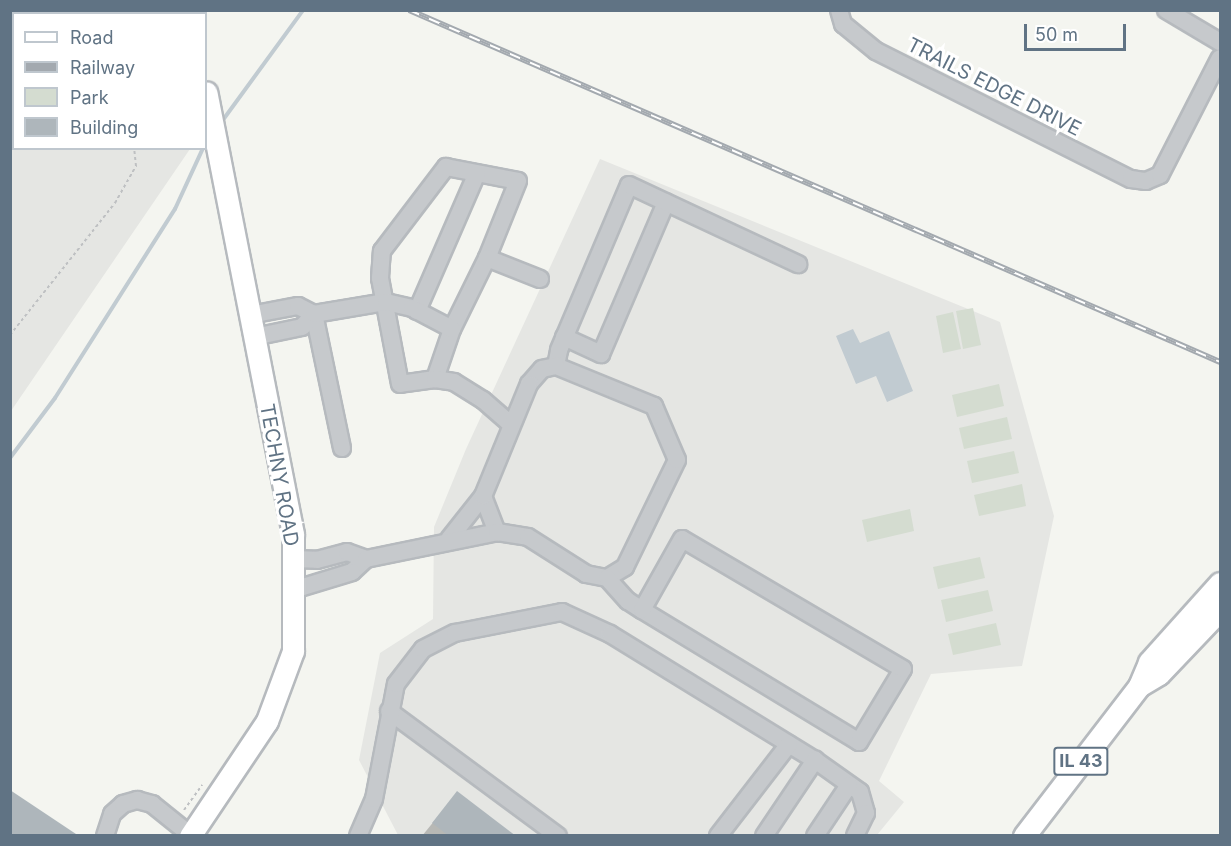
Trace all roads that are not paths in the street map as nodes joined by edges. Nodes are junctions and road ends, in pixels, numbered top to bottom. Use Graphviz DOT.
graph roads {
  1 [pos="838,10"];
  2 [pos="1166,10"];
  3 [pos="1221,42"];
  4 [pos="1221,58"];
  5 [pos="207,101"];
  6 [pos="477,173"];
  7 [pos="666,202"];
  8 [pos="487,258"];
  9 [pos="798,264"];
  10 [pos="540,279"];
  11 [pos="386,302"];
  12 [pos="417,310"];
  13 [pos="314,314"];
  14 [pos="250,315"];
  15 [pos="452,329"];
  16 [pos="254,337"];
  17 [pos="564,337"];
  18 [pos="556,366"];
  19 [pos="435,379"];
  20 [pos="512,425"];
  21 [pos="342,448"];
  22 [pos="483,496"];
  23 [pos="496,532"];
  24 [pos="449,539"];
  25 [pos="293,559"];
  26 [pos="366,559"];
  27 [pos="607,578"];
  28 [pos="1221,583"];
  29 [pos="293,590"];
  30 [pos="642,609"];
  31 [pos="1221,610"];
  32 [pos="1139,686"];
  33 [pos="389,711"];
  34 [pos="789,744"];
  35 [pos="815,760"];
  36 [pos="849,784"];
  37 [pos="187,832"];
  38 [pos="105,836"];
  39 [pos="358,836"];
  40 [pos="558,836"];
  41 [pos="718,836"];
  42 [pos="764,836"];
  43 [pos="815,836"];
  44 [pos="855,836"];
  45 [pos="1024,836"];
  1 -- 4 [label="street, TRAILS EDGE DRIVE"];
  2 -- 3 [label="street"];
  5 -- 14 [label="main road, TECHNY ROAD"];
  6 -- 8 [label="street"];
  6 -- 11 [label="street"];
  6 -- 12 [label="street"];
  7 -- 9 [label="street"];
  7 -- 17 [label="street"];
  7 -- 17 [label="street"];
  8 -- 10 [label="street"];
  8 -- 15 [label="street"];
  11 -- 12 [label="street"];
  11 -- 13 [label="street"];
  11 -- 19 [label="street"];
  12 -- 15 [label="street"];
  13 -- 14 [label="street"];
  13 -- 16 [label="street"];
  13 -- 21 [label="street"];
  14 -- 16 [label="main road, TECHNY ROAD"];
  15 -- 19 [label="street"];
  16 -- 25 [label="main road, TECHNY ROAD"];
  17 -- 18 [label="street"];
  18 -- 20 [label="street"];
  18 -- 27 [label="street"];
  19 -- 20 [label="street"];
  20 -- 22 [label="street"];
  22 -- 23 [label="street"];
  22 -- 24 [label="street"];
  23 -- 24 [label="street"];
  23 -- 27 [label="street"];
  24 -- 26 [label="street"];
  25 -- 26 [label="street"];
  25 -- 29 [label="main road, TECHNY ROAD"];
  26 -- 29 [label="street"];
  27 -- 30 [label="street"];
  28 -- 32 [label="main road, IL 43"];
  29 -- 37 [label="main road, TECHNY ROAD"];
  30 -- 30 [label="street"];
  31 -- 32 [label="main road, IL 43"];
  32 -- 45 [label="main road, IL 43"];
  33 -- 34 [label="street"];
  33 -- 39 [label="street"];
  33 -- 40 [label="street"];
  34 -- 35 [label="street"];
  34 -- 41 [label="street"];
  35 -- 36 [label="street"];
  35 -- 42 [label="street"];
  36 -- 43 [label="street"];
  36 -- 44 [label="street"];
  37 -- 38 [label="street"];
}
